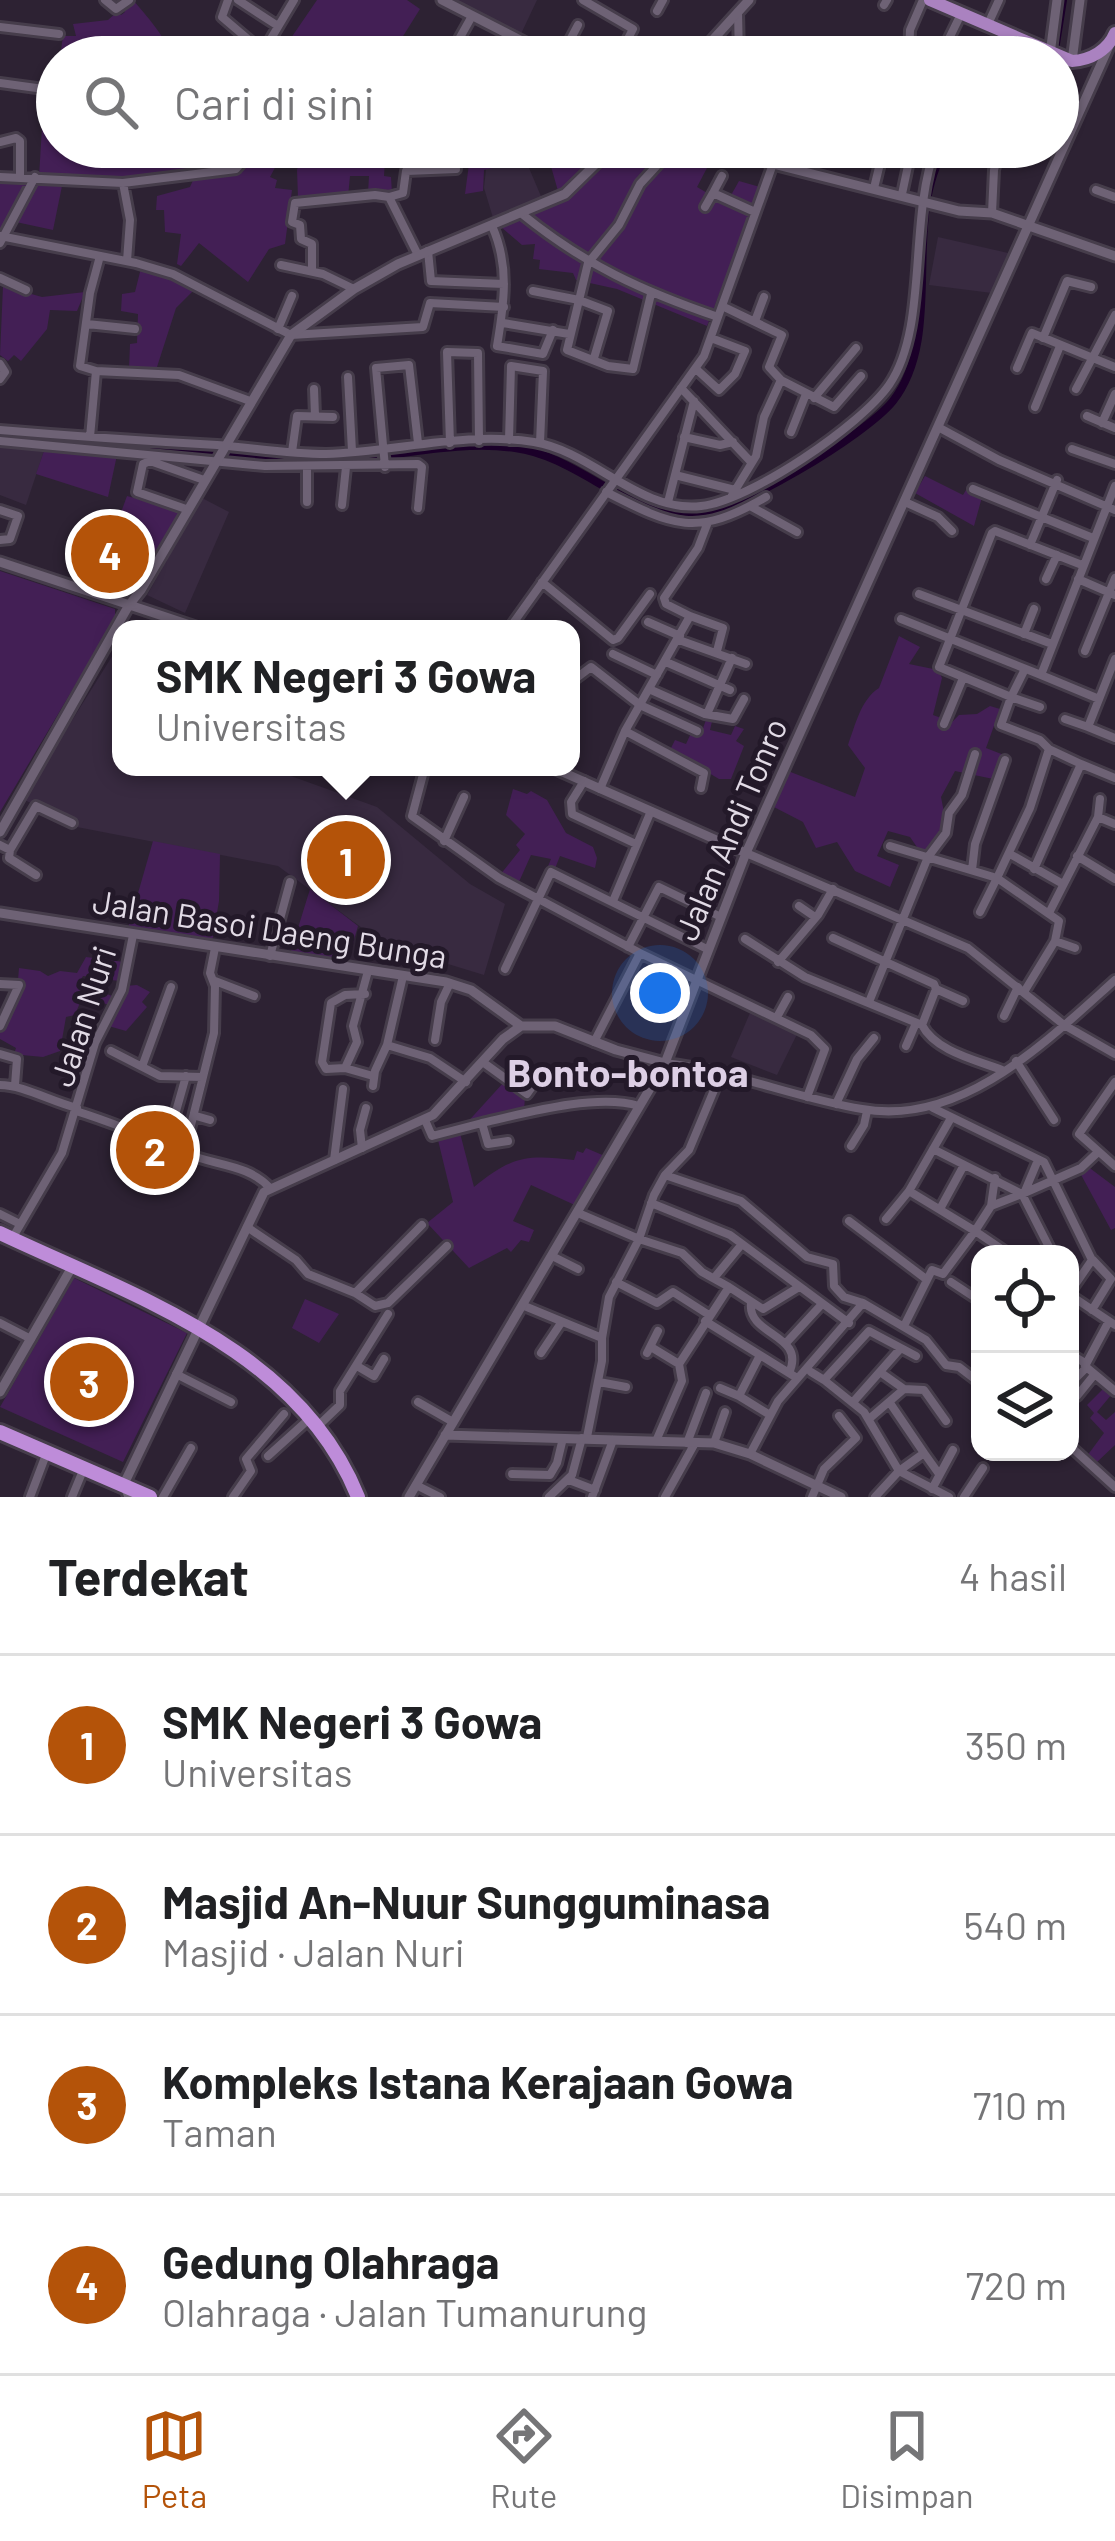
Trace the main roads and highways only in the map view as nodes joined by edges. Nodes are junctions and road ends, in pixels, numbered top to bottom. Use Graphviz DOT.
graph roads {
  1 [pos="926,0"];
  2 [pos="1010,36"];
  3 [pos="1113,38"];
  4 [pos="1079,58"];
  5 [pos="6,1236"];
  6 [pos="0,1432"];
  7 [pos="127,1493"];
  8 [pos="149,1497"];
  9 [pos="358,1497"];
  1 -- 2 [label="main road"];
  3 -- 4 [label="main road"];
  5 -- 9 [label="highway"];
  6 -- 7 [label="highway"];
  7 -- 8 [label="highway"];
}
